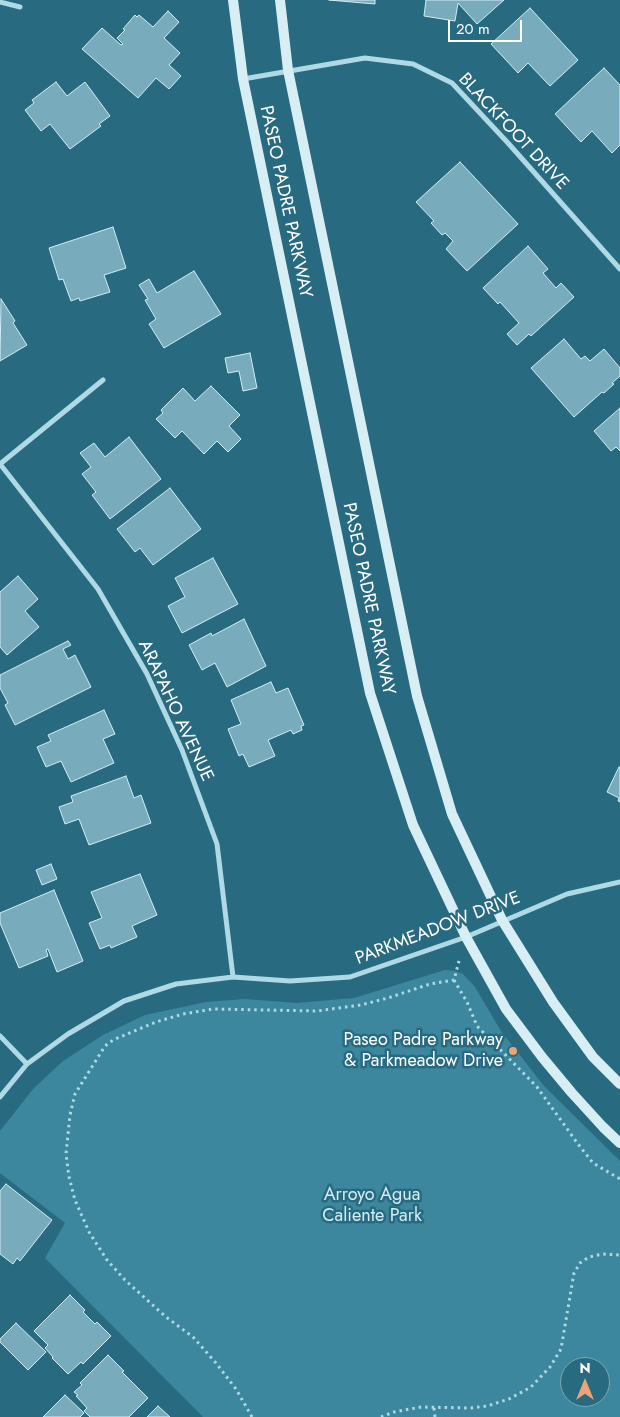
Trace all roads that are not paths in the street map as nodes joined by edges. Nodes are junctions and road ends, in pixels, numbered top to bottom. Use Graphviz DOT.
graph roads {
  1 [pos="233,0"];
  2 [pos="280,0"];
  3 [pos="0,2"];
  4 [pos="20,7"];
  5 [pos="288,70"];
  6 [pos="243,79"];
  7 [pos="620,269"];
  8 [pos="103,380"];
  9 [pos="0,464"];
  10 [pos="620,882"];
  11 [pos="502,920"];
  12 [pos="466,936"];
  13 [pos="233,977"];
  14 [pos="0,1036"];
  15 [pos="27,1064"];
  16 [pos="620,1084"];
  17 [pos="0,1097"];
  18 [pos="620,1143"];
  1 -- 6 [label="main road, PASEO PADRE PARKWAY"];
  2 -- 5 [label="main road, PASEO PADRE PARKWAY"];
  3 -- 4 [label="street"];
  5 -- 6 [label="street, BLACKFOOT DRIVE"];
  5 -- 7 [label="street, BLACKFOOT DRIVE"];
  5 -- 11 [label="main road, PASEO PADRE PARKWAY"];
  6 -- 12 [label="main road, PASEO PADRE PARKWAY"];
  8 -- 9 [label="street"];
  9 -- 13 [label="street, ARAPAHO AVENUE"];
  10 -- 11 [label="street, PARKMEADOW DRIVE"];
  11 -- 12 [label="street, PARKMEADOW DRIVE"];
  11 -- 16 [label="main road, PASEO PADRE PARKWAY"];
  12 -- 13 [label="street, PARKMEADOW DRIVE"];
  12 -- 18 [label="main road, PASEO PADRE PARKWAY"];
  13 -- 15 [label="street, PARKMEADOW DRIVE"];
  14 -- 15 [label="street"];
  15 -- 17 [label="street, PARKMEADOW DRIVE"];
}
